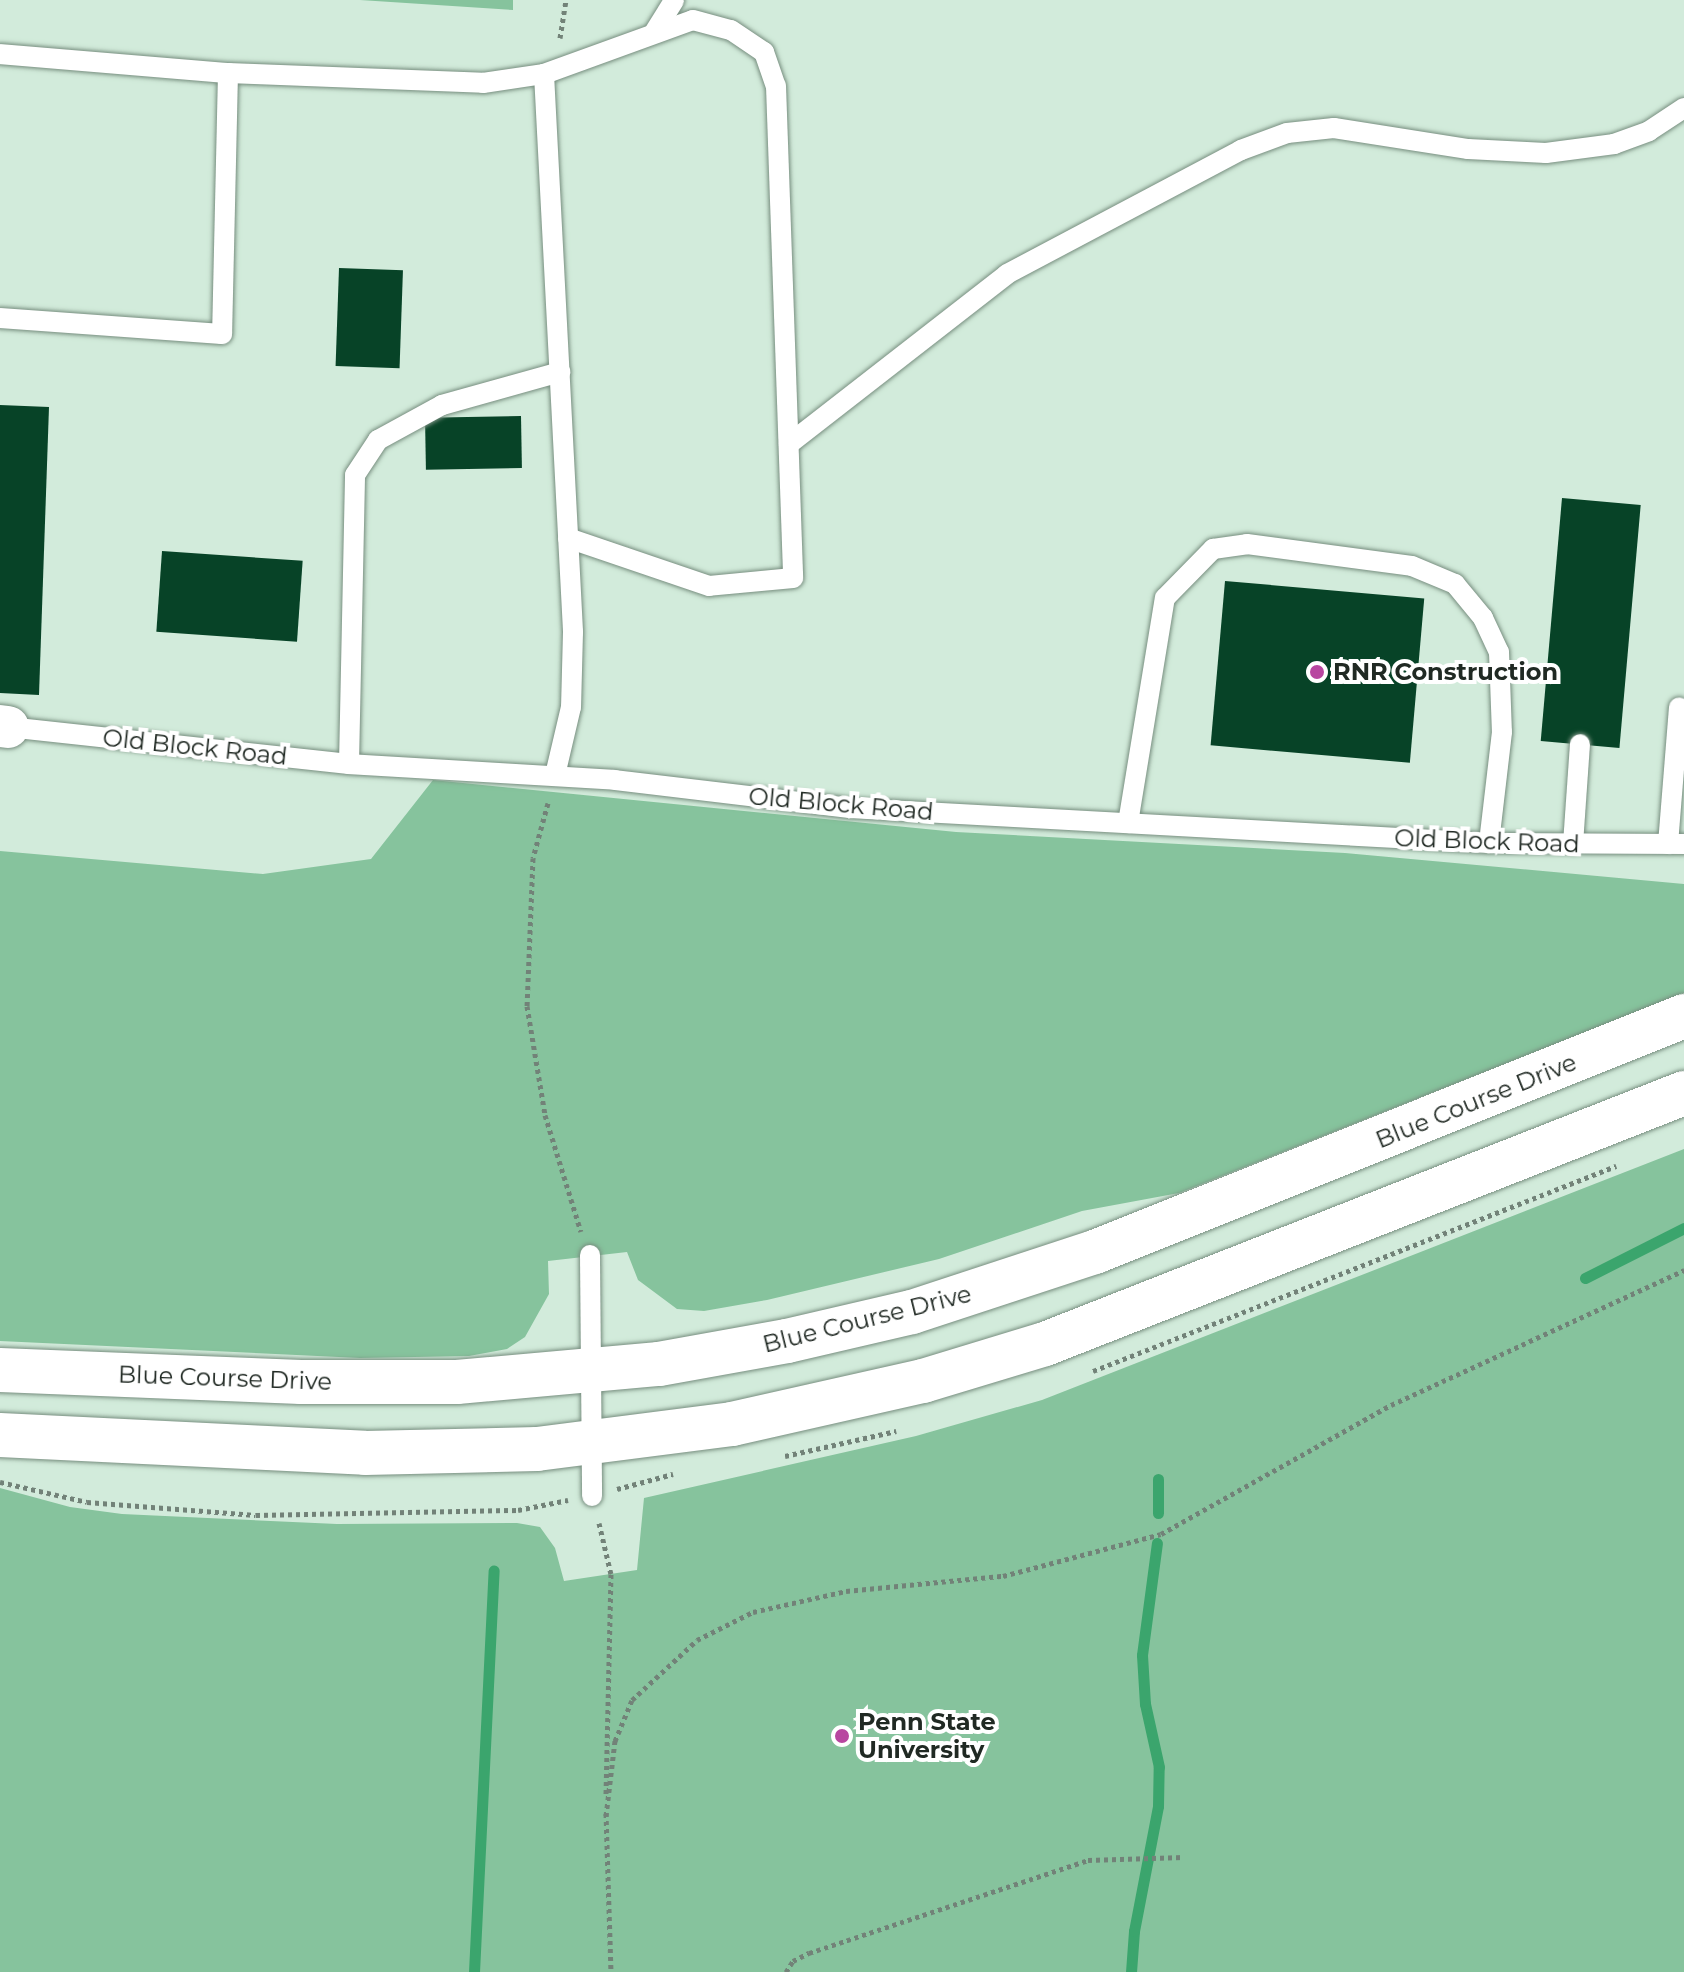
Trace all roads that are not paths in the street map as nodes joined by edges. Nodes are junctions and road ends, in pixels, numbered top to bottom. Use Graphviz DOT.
graph roads {
  1 [pos="674,0"];
  2 [pos="655,31"];
  3 [pos="0,54"];
  4 [pos="228,73"];
  5 [pos="544,74"];
  6 [pos="1684,108"];
  7 [pos="0,318"];
  8 [pos="560,372"];
  9 [pos="789,444"];
  10 [pos="568,538"];
  11 [pos="1679,707"];
  12 [pos="4,726"];
  13 [pos="1580,744"];
  14 [pos="349,764"];
  15 [pos="555,775"];
  16 [pos="1128,823"];
  17 [pos="1489,843"];
  18 [pos="1573,844"];
  19 [pos="1676,844"];
  20 [pos="1684,1016"];
  21 [pos="1684,1093"];
  22 [pos="590,1255"];
  23 [pos="0,1370"];
  24 [pos="592,1371"];
  25 [pos="0,1435"];
  26 [pos="594,1443"];
  27 [pos="592,1496"];
  1 -- 2 [label="lane"];
  2 -- 5 [label="lane"];
  2 -- 9 [label="lane"];
  3 -- 4 [label="lane"];
  4 -- 5 [label="lane"];
  4 -- 7 [label="lane"];
  5 -- 8 [label="lane"];
  6 -- 9 [label="lane"];
  8 -- 10 [label="lane"];
  8 -- 14 [label="lane"];
  9 -- 10 [label="lane"];
  10 -- 15 [label="lane"];
  11 -- 19 [label="lane"];
  12 -- 14 [label="lane, Old Block Road"];
  13 -- 18 [label="lane"];
  14 -- 15 [label="lane, Old Block Road"];
  15 -- 16 [label="lane, Old Block Road"];
  16 -- 17 [label="lane, Old Block Road"];
  16 -- 17 [label="lane"];
  17 -- 18 [label="lane, Old Block Road"];
  18 -- 19 [label="lane, Old Block Road"];
  20 -- 24 [label="main road, Blue Course Drive"];
  21 -- 26 [label="main road"];
  22 -- 24 [label="lane"];
  23 -- 24 [label="main road, Blue Course Drive"];
  24 -- 26 [label="lane"];
  25 -- 26 [label="main road"];
  26 -- 27 [label="lane"];
}
